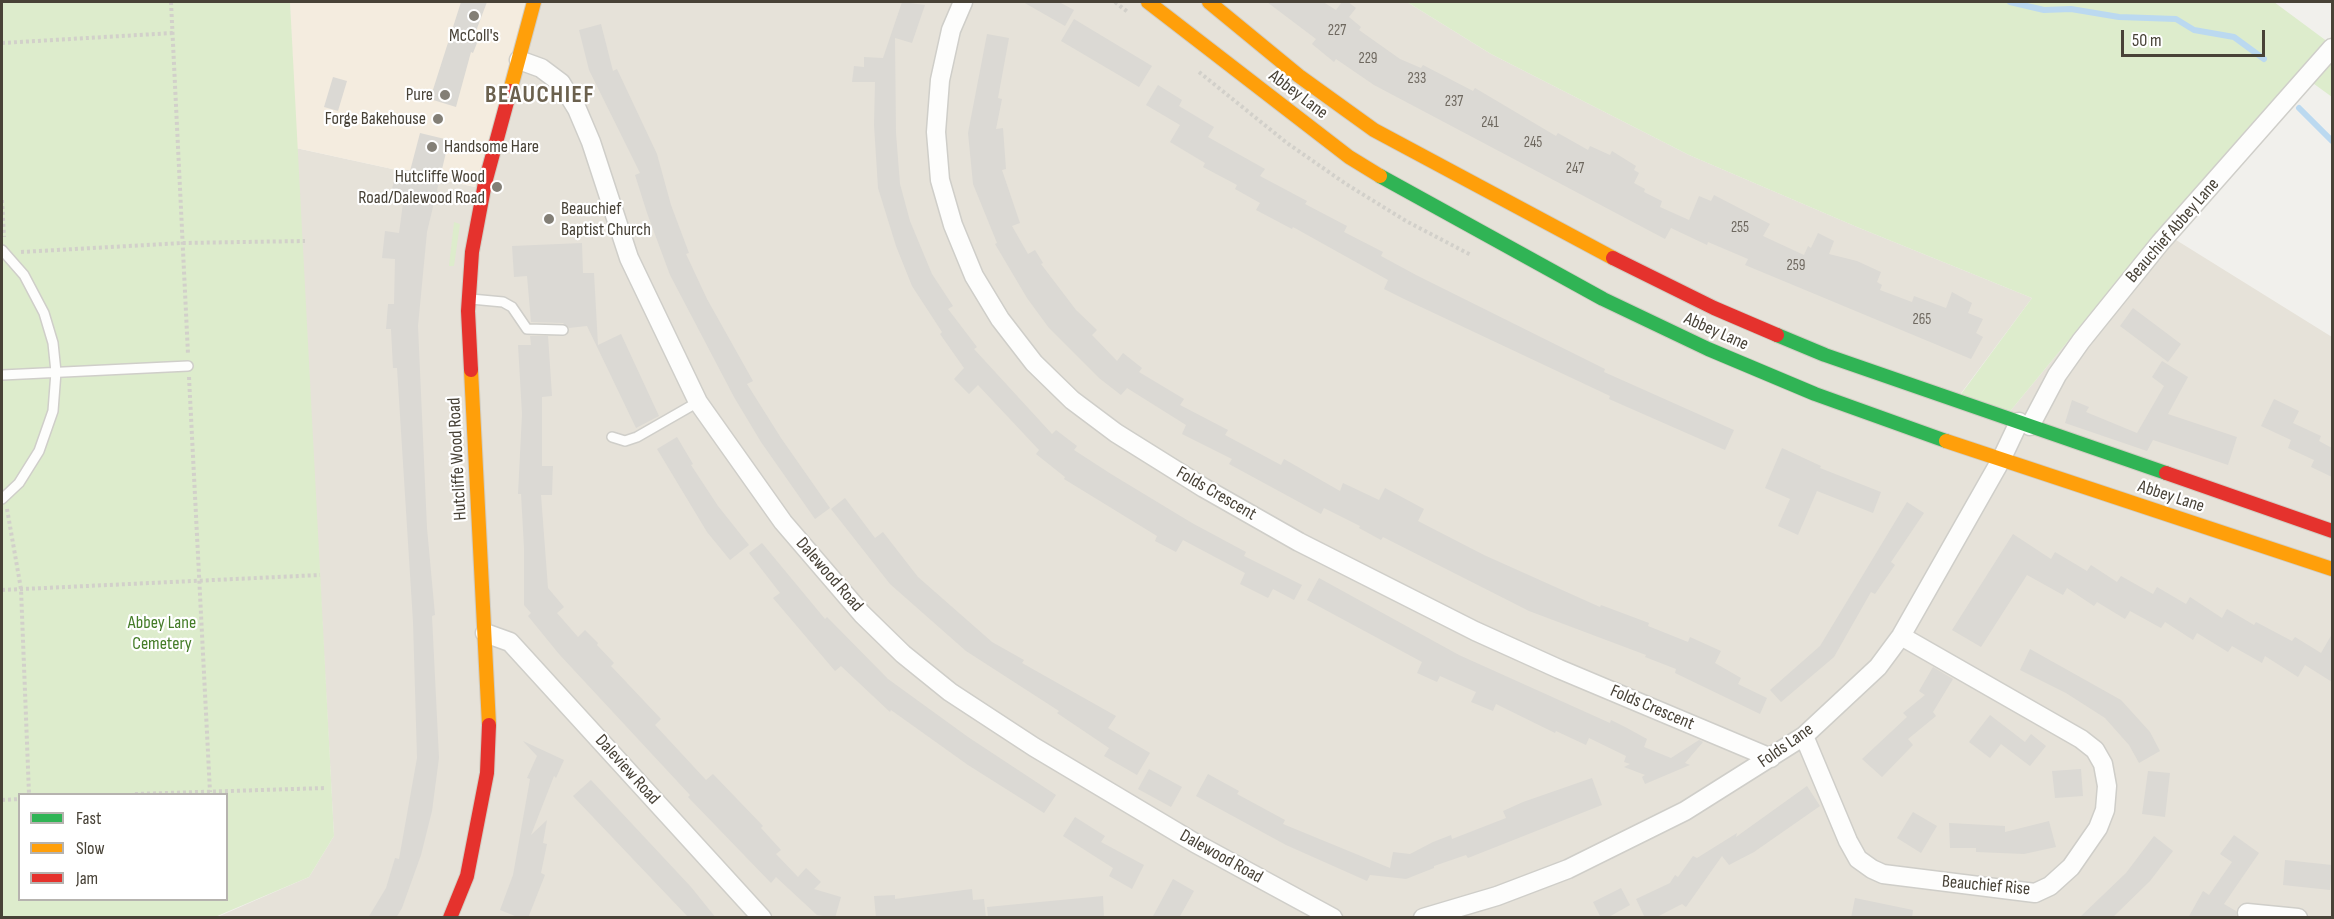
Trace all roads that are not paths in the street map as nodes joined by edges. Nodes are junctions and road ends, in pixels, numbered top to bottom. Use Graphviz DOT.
graph roads {
  1 [pos="534,2"];
  2 [pos="963,2"];
  3 [pos="1148,2"];
  4 [pos="1209,2"];
  5 [pos="2332,48"];
  6 [pos="519,60"];
  7 [pos="3,252"];
  8 [pos="469,299"];
  9 [pos="562,330"];
  10 [pos="188,366"];
  11 [pos="56,372"];
  12 [pos="2,375"];
  13 [pos="698,402"];
  14 [pos="2024,424"];
  15 [pos="612,437"];
  16 [pos="2001,460"];
  17 [pos="3,497"];
  18 [pos="2332,531"];
  19 [pos="2332,569"];
  20 [pos="485,633"];
  21 [pos="1901,636"];
  22 [pos="1804,736"];
  23 [pos="1771,758"];
  24 [pos="2247,913"];
  25 [pos="450,918"];
  26 [pos="762,918"];
  27 [pos="1333,918"];
  28 [pos="1423,918"];
  29 [pos="2298,918"];
  1 -- 6 [label="street, Hutcliffe Wood Road"];
  2 -- 23 [label="street, Folds Crescent"];
  3 -- 16 [label="street, Abbey Lane"];
  4 -- 14 [label="street, Abbey Lane"];
  5 -- 14 [label="street, Beauchief Abbey Lane"];
  6 -- 8 [label="street, Hutcliffe Wood Road"];
  6 -- 13 [label="street, Dalewood Road"];
  7 -- 11 [label="lane"];
  8 -- 9 [label="lane"];
  8 -- 20 [label="street, Hutcliffe Wood Road"];
  10 -- 11 [label="lane"];
  11 -- 12 [label="lane"];
  11 -- 17 [label="lane"];
  13 -- 15 [label="lane"];
  13 -- 27 [label="street, Dalewood Road"];
  14 -- 16 [label="street, Folds Lane"];
  14 -- 18 [label="street, Abbey Lane"];
  16 -- 19 [label="street, Abbey Lane"];
  16 -- 21 [label="street, Folds Lane"];
  20 -- 25 [label="street, Hutcliffe Wood Road"];
  20 -- 26 [label="street, Daleview Road"];
  21 -- 22 [label="street, Folds Lane"];
  21 -- 22 [label="street, Beauchief Rise"];
  22 -- 23 [label="street, Folds Lane"];
  23 -- 28 [label="street, Folds Lane"];
  24 -- 29 [label="street"];
}
